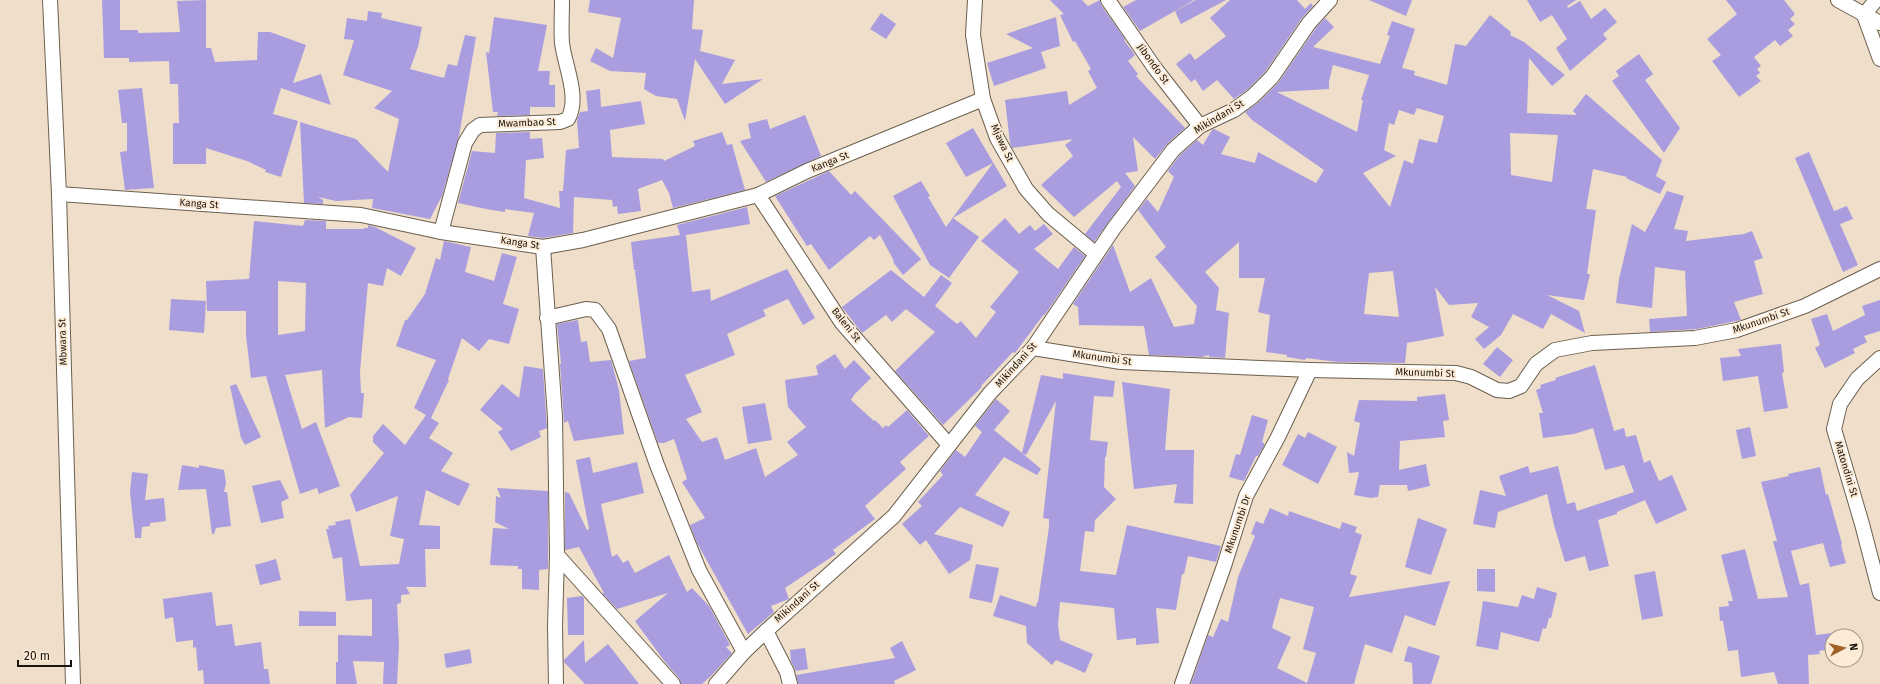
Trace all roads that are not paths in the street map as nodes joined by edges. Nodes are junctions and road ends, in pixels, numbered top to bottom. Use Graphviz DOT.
graph roads {
  1 [pos="50,0"];
  2 [pos="562,0"];
  3 [pos="975,0"];
  4 [pos="1108,0"];
  5 [pos="1330,0"];
  6 [pos="1838,0"];
  7 [pos="1876,0"];
  8 [pos="1864,16"];
  9 [pos="1880,23"];
  10 [pos="1880,59"];
  11 [pos="983,99"];
  12 [pos="1200,126"];
  13 [pos="58,194"];
  14 [pos="758,195"];
  15 [pos="441,232"];
  16 [pos="543,246"];
  17 [pos="1096,254"];
  18 [pos="1880,269"];
  19 [pos="547,318"];
  20 [pos="1033,348"];
  21 [pos="1880,358"];
  22 [pos="1310,370"];
  23 [pos="949,445"];
  24 [pos="557,555"];
  25 [pos="1880,593"];
  26 [pos="766,631"];
  27 [pos="744,652"];
  28 [pos="73,684"];
  29 [pos="556,684"];
  30 [pos="673,684"];
  31 [pos="716,684"];
  32 [pos="790,684"];
  33 [pos="1182,684"];
  1 -- 13 [label="street, Mbwara St"];
  2 -- 15 [label="street, Mwambao St"];
  3 -- 11 [label="street, Mjawa St"];
  4 -- 12 [label="street, Jibondo St"];
  5 -- 12 [label="street, Mikindani St"];
  6 -- 8 [label="street"];
  7 -- 8 [label="street"];
  8 -- 9 [label="street"];
  8 -- 10 [label="street"];
  11 -- 14 [label="street, Kanga St"];
  11 -- 17 [label="street, Mjawa St"];
  12 -- 17 [label="street, Mikindani St"];
  13 -- 15 [label="street, Kanga St"];
  13 -- 28 [label="street, Mbwara St"];
  14 -- 16 [label="street, Kanga St"];
  14 -- 23 [label="street, Baleni St"];
  15 -- 16 [label="street, Kanga St"];
  16 -- 19 [label="street"];
  17 -- 20 [label="street, Mikindani St"];
  18 -- 22 [label="street, Mkunumbi St"];
  19 -- 24 [label="street"];
  19 -- 27 [label="street"];
  20 -- 22 [label="street, Mkunumbi St"];
  20 -- 23 [label="street, Mikindani St"];
  21 -- 25 [label="street, Matondini St"];
  22 -- 33 [label="street, Mkunumbi Dr"];
  23 -- 26 [label="street, Mikindani St"];
  24 -- 29 [label="street"];
  24 -- 30 [label="street"];
  26 -- 27 [label="street, Mikindani St"];
  26 -- 32 [label="street"];
  27 -- 31 [label="street, Mikindani St"];
}
